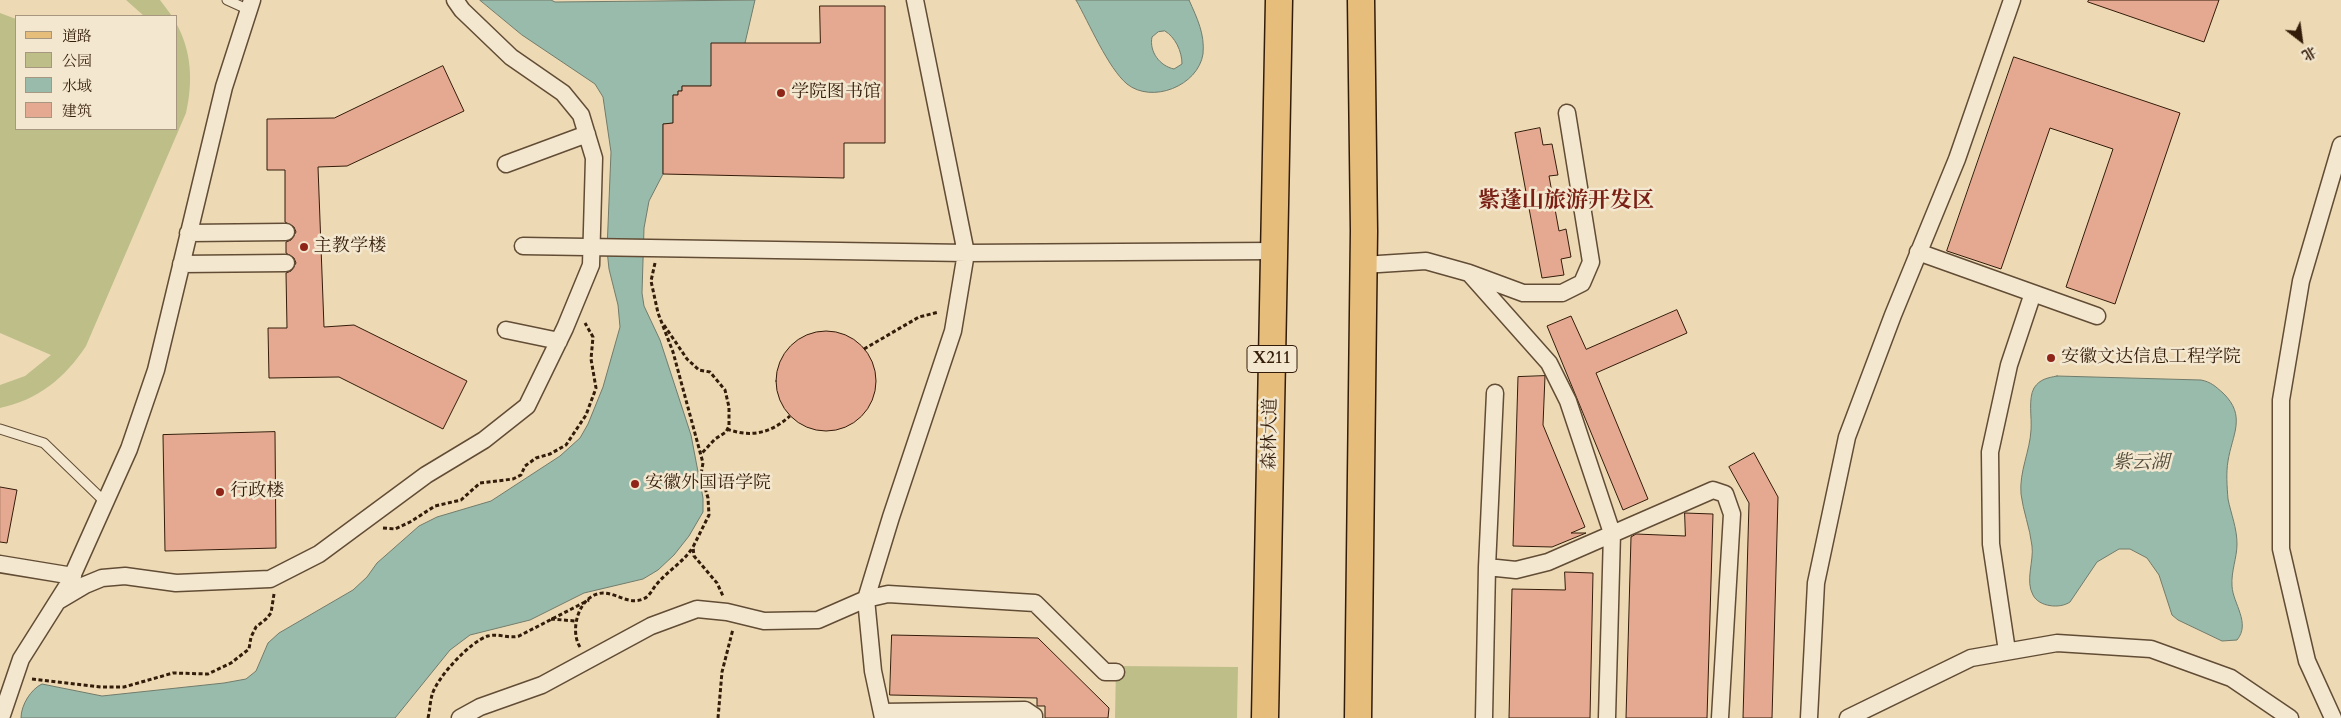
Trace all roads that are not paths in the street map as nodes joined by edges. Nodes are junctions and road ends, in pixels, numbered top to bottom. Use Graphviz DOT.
graph roads {
  1 [pos="227,0"];
  2 [pos="454,0"];
  3 [pos="915,0"];
  4 [pos="1279,0"];
  5 [pos="1362,0"];
  6 [pos="2012,0"];
  7 [pos="250,5"];
  8 [pos="1567,113"];
  9 [pos="587,134"];
  10 [pos="2341,145"];
  11 [pos="506,164"];
  12 [pos="286,232"];
  13 [pos="188,233"];
  14 [pos="523,246"];
  15 [pos="596,246"];
  16 [pos="1274,251"];
  17 [pos="1918,252"];
  18 [pos="966,253"];
  19 [pos="286,263"];
  20 [pos="181,264"];
  21 [pos="1363,265"];
  22 [pos="1469,273"];
  23 [pos="2033,293"];
  24 [pos="2096,316"];
  25 [pos="506,330"];
  26 [pos="559,341"];
  27 [pos="1495,393"];
  28 [pos="0,429"];
  29 [pos="105,502"];
  30 [pos="1612,533"];
  31 [pos="0,564"];
  32 [pos="1487,567"];
  33 [pos="73,576"];
  34 [pos="866,599"];
  35 [pos="58,601"];
  36 [pos="2007,652"];
  37 [pos="1116,672"];
  38 [pos="882,715"];
  39 [pos="1,718"];
  40 [pos="460,718"];
  41 [pos="1034,718"];
  42 [pos="1265,718"];
  43 [pos="1358,718"];
  44 [pos="1484,718"];
  45 [pos="1607,718"];
  46 [pos="1720,718"];
  47 [pos="1809,718"];
  48 [pos="1848,718"];
  49 [pos="2290,718"];
  50 [pos="2333,718"];
  1 -- 7 [label="lane"];
  2 -- 9 [label="street"];
  3 -- 18 [label="street"];
  4 -- 16 [label="main road, 森林大道 / X211"];
  5 -- 21 [label="main road"];
  6 -- 17 [label="street"];
  7 -- 13 [label="street"];
  8 -- 22 [label="street"];
  9 -- 11 [label="street"];
  9 -- 15 [label="street"];
  10 -- 50 [label="street"];
  12 -- 13 [label="street"];
  13 -- 20 [label="street"];
  14 -- 15 [label="street"];
  15 -- 18 [label="street"];
  15 -- 26 [label="street"];
  16 -- 18 [label="street"];
  16 -- 42 [label="main road, 森林大道 / X211"];
  17 -- 23 [label="street"];
  17 -- 47 [label="street"];
  18 -- 34 [label="street"];
  19 -- 20 [label="street"];
  20 -- 29 [label="street"];
  21 -- 22 [label="street"];
  21 -- 43 [label="main road"];
  22 -- 30 [label="street"];
  23 -- 24 [label="street"];
  23 -- 36 [label="street"];
  25 -- 26 [label="street"];
  26 -- 35 [label="street"];
  27 -- 32 [label="street"];
  28 -- 29 [label="lane"];
  29 -- 33 [label="street"];
  30 -- 32 [label="street"];
  30 -- 45 [label="street"];
  30 -- 46 [label="street"];
  31 -- 33 [label="street"];
  32 -- 44 [label="street"];
  33 -- 35 [label="street"];
  34 -- 37 [label="street"];
  34 -- 38 [label="street"];
  34 -- 40 [label="street"];
  35 -- 39 [label="street"];
  36 -- 48 [label="street"];
  36 -- 49 [label="street"];
  38 -- 41 [label="street"];
}
